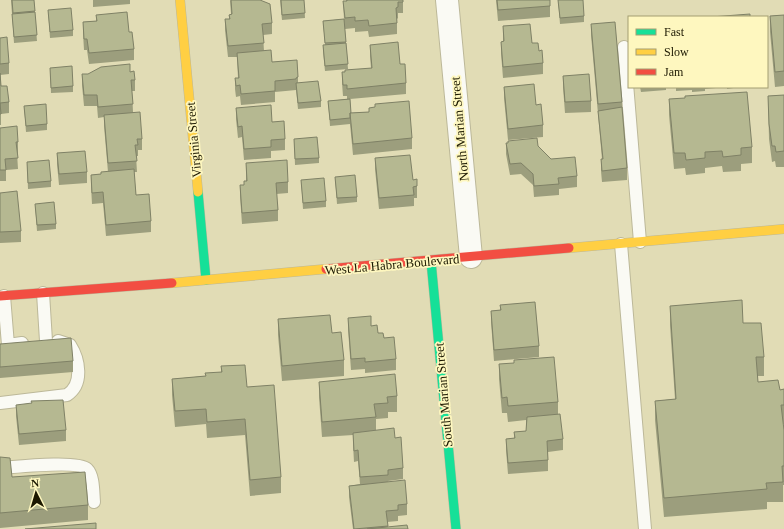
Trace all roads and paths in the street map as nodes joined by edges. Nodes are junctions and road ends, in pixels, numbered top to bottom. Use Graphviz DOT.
graph roads {
  1 [pos="180,0"];
  2 [pos="447,0"];
  3 [pos="624,47"];
  4 [pos="784,229"];
  5 [pos="640,242"];
  6 [pos="621,244"];
  7 [pos="471,257"];
  8 [pos="431,261"];
  9 [pos="206,280"];
  10 [pos="43,293"];
  11 [pos="2,296"];
  12 [pos="46,341"];
  13 [pos="4,346"];
  14 [pos="0,403"];
  15 [pos="0,468"];
  16 [pos="94,502"];
  17 [pos="456,529"];
  18 [pos="645,529"];
  1 -- 9 [label="main road, Virginia Street"];
  2 -- 7 [label="street, North Marian Street"];
  3 -- 5 [label="lane"];
  4 -- 5 [label="main road, West La Habra Boulevard"];
  5 -- 6 [label="main road, West La Habra Boulevard"];
  6 -- 7 [label="main road, West La Habra Boulevard"];
  6 -- 18 [label="lane"];
  7 -- 8 [label="main road, West La Habra Boulevard"];
  8 -- 9 [label="main road, West La Habra Boulevard"];
  8 -- 17 [label="main road, South Marian Street"];
  9 -- 10 [label="main road, West La Habra Boulevard"];
  10 -- 11 [label="main road, West La Habra Boulevard"];
  10 -- 12 [label="lane"];
  11 -- 13 [label="lane"];
  12 -- 13 [label="lane"];
  12 -- 14 [label="lane"];
  15 -- 16 [label="lane"];
}
